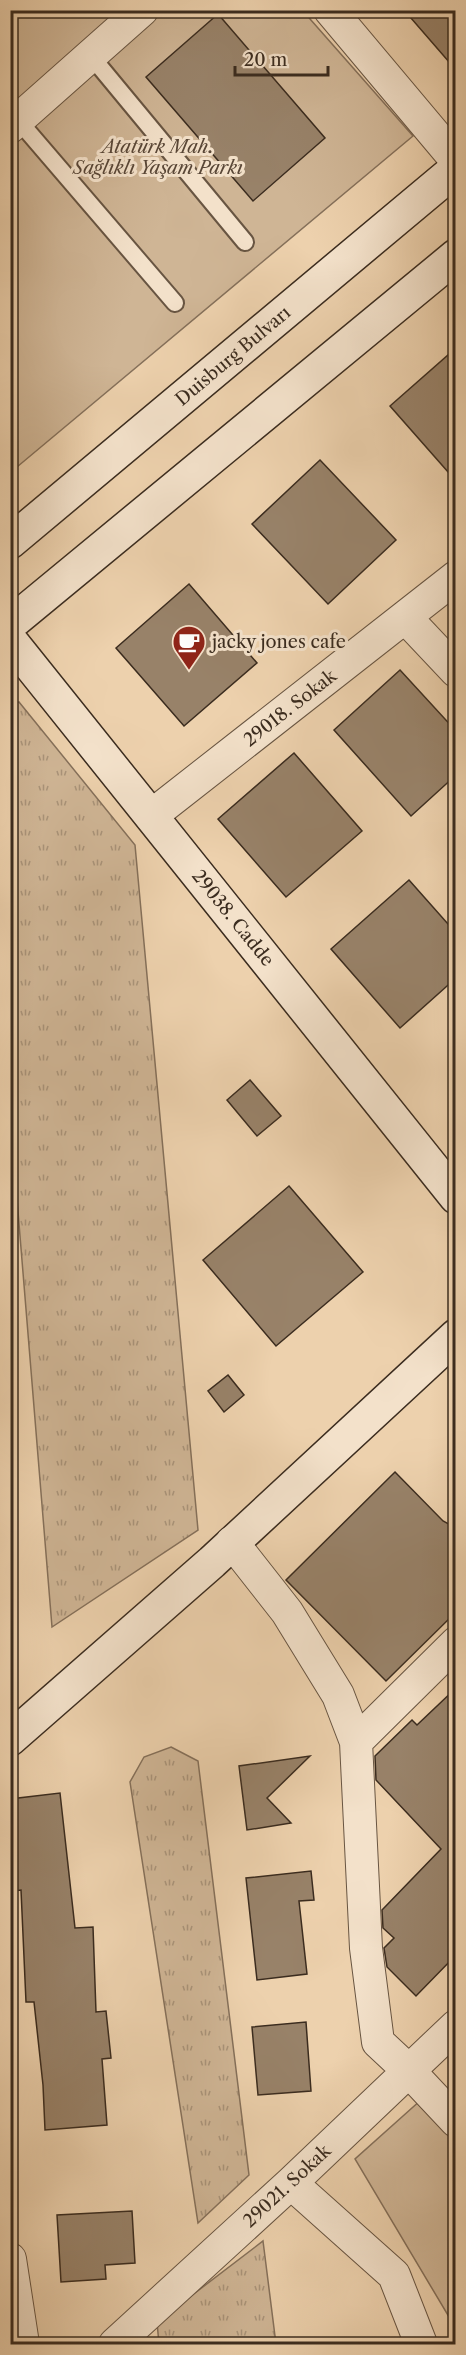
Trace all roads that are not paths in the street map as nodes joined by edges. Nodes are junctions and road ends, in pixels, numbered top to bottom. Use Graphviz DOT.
graph roads {
  1 [pos="142,10"];
  2 [pos="330,10"];
  3 [pos="91,56"];
  4 [pos="14,124"];
  5 [pos="456,160"];
  6 [pos="456,169"];
  7 [pos="245,242"];
  8 [pos="456,256"];
  9 [pos="175,303"];
  10 [pos="10,542"];
  11 [pos="456,577"];
  12 [pos="406,618"];
  13 [pos="10,624"];
  14 [pos="10,640"];
  15 [pos="456,670"];
  16 [pos="151,816"];
  17 [pos="456,1197"];
  18 [pos="456,1336"];
  19 [pos="232,1542"];
  20 [pos="456,1643"];
  21 [pos="10,1739"];
  22 [pos="356,1742"];
  23 [pos="456,2026"];
  24 [pos="409,2071"];
  25 [pos="456,2121"];
  26 [pos="291,2183"];
  27 [pos="10,2259"];
  28 [pos="23,2344"];
  29 [pos="115,2344"];
  30 [pos="421,2344"];
  1 -- 3 [label="street"];
  2 -- 5 [label="street"];
  3 -- 4 [label="street"];
  3 -- 7 [label="lane"];
  4 -- 9 [label="lane"];
  6 -- 10 [label="street, Duisburg Bulvarı"];
  8 -- 13 [label="street"];
  11 -- 12 [label="street, 29018. Sokak"];
  12 -- 15 [label="street"];
  12 -- 16 [label="street, 29018. Sokak"];
  14 -- 16 [label="street, 29038. Cadde"];
  16 -- 17 [label="street, 29038. Cadde"];
  18 -- 19 [label="street"];
  19 -- 21 [label="street"];
  19 -- 22 [label="street"];
  20 -- 22 [label="street"];
  22 -- 24 [label="street"];
  23 -- 24 [label="street, 29021. Sokak"];
  24 -- 25 [label="street"];
  24 -- 26 [label="street, 29021. Sokak"];
  26 -- 29 [label="street, 29021. Sokak"];
  26 -- 30 [label="street"];
  27 -- 28 [label="street"];
}
